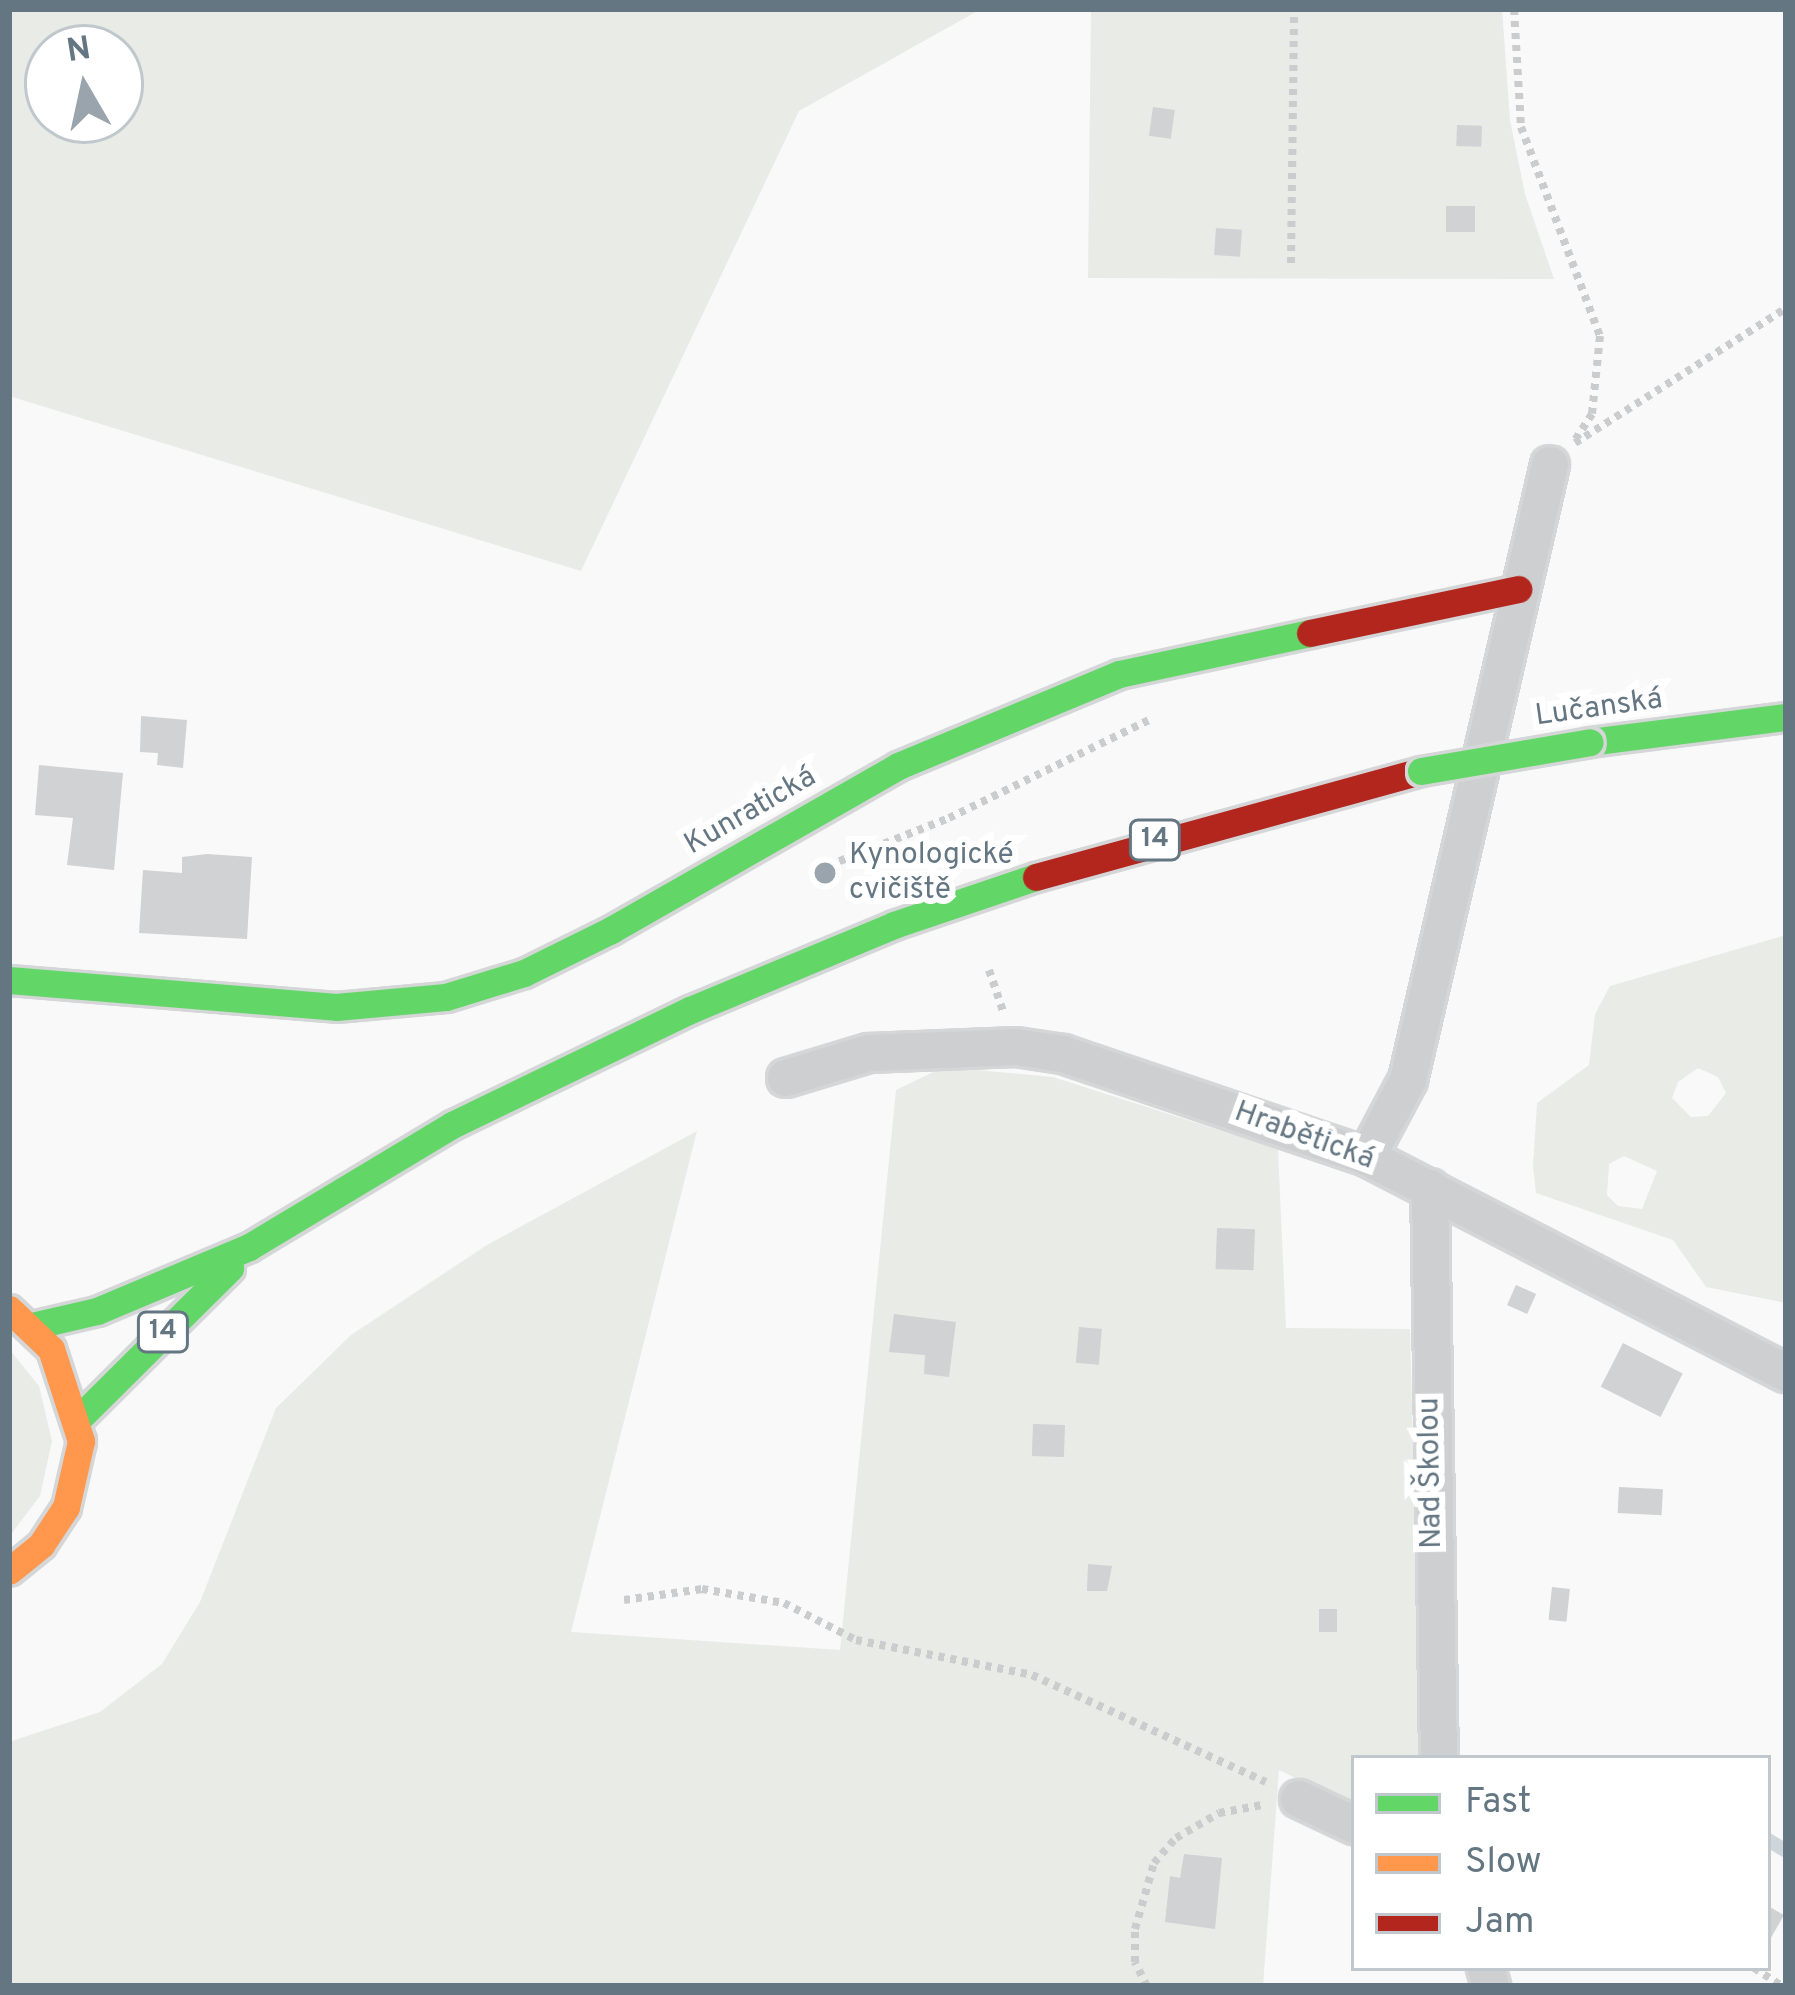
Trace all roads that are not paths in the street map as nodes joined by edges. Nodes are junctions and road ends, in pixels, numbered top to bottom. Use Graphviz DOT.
graph roads {
  1 [pos="1550,465"];
  2 [pos="1518,589"];
  3 [pos="1786,717"];
  4 [pos="9,980"];
  5 [pos="786,1078"];
  6 [pos="1367,1157"];
  7 [pos="1430,1188"];
  8 [pos="249,1247"];
  9 [pos="9,1309"];
  10 [pos="32,1327"];
  11 [pos="1786,1373"];
  12 [pos="79,1418"];
  13 [pos="9,1571"];
  14 [pos="1439,1755"];
  15 [pos="1299,1799"];
  16 [pos="1351,1825"];
  1 -- 2 [label="street"];
  2 -- 4 [label="main road, Kunratická"];
  2 -- 6 [label="street"];
  3 -- 8 [label="main road, Lučanská / 14, bridge"];
  5 -- 6 [label="street, Hrabětická"];
  6 -- 7 [label="street, Hrabětická"];
  7 -- 11 [label="street, Hrabětická"];
  7 -- 14 [label="street, Nad Školou"];
  8 -- 10 [label="main road, 14"];
  8 -- 12 [label="main road, 14"];
  9 -- 10 [label="main road"];
  10 -- 12 [label="main road"];
  12 -- 13 [label="main road"];
  15 -- 16 [label="street"];
}
